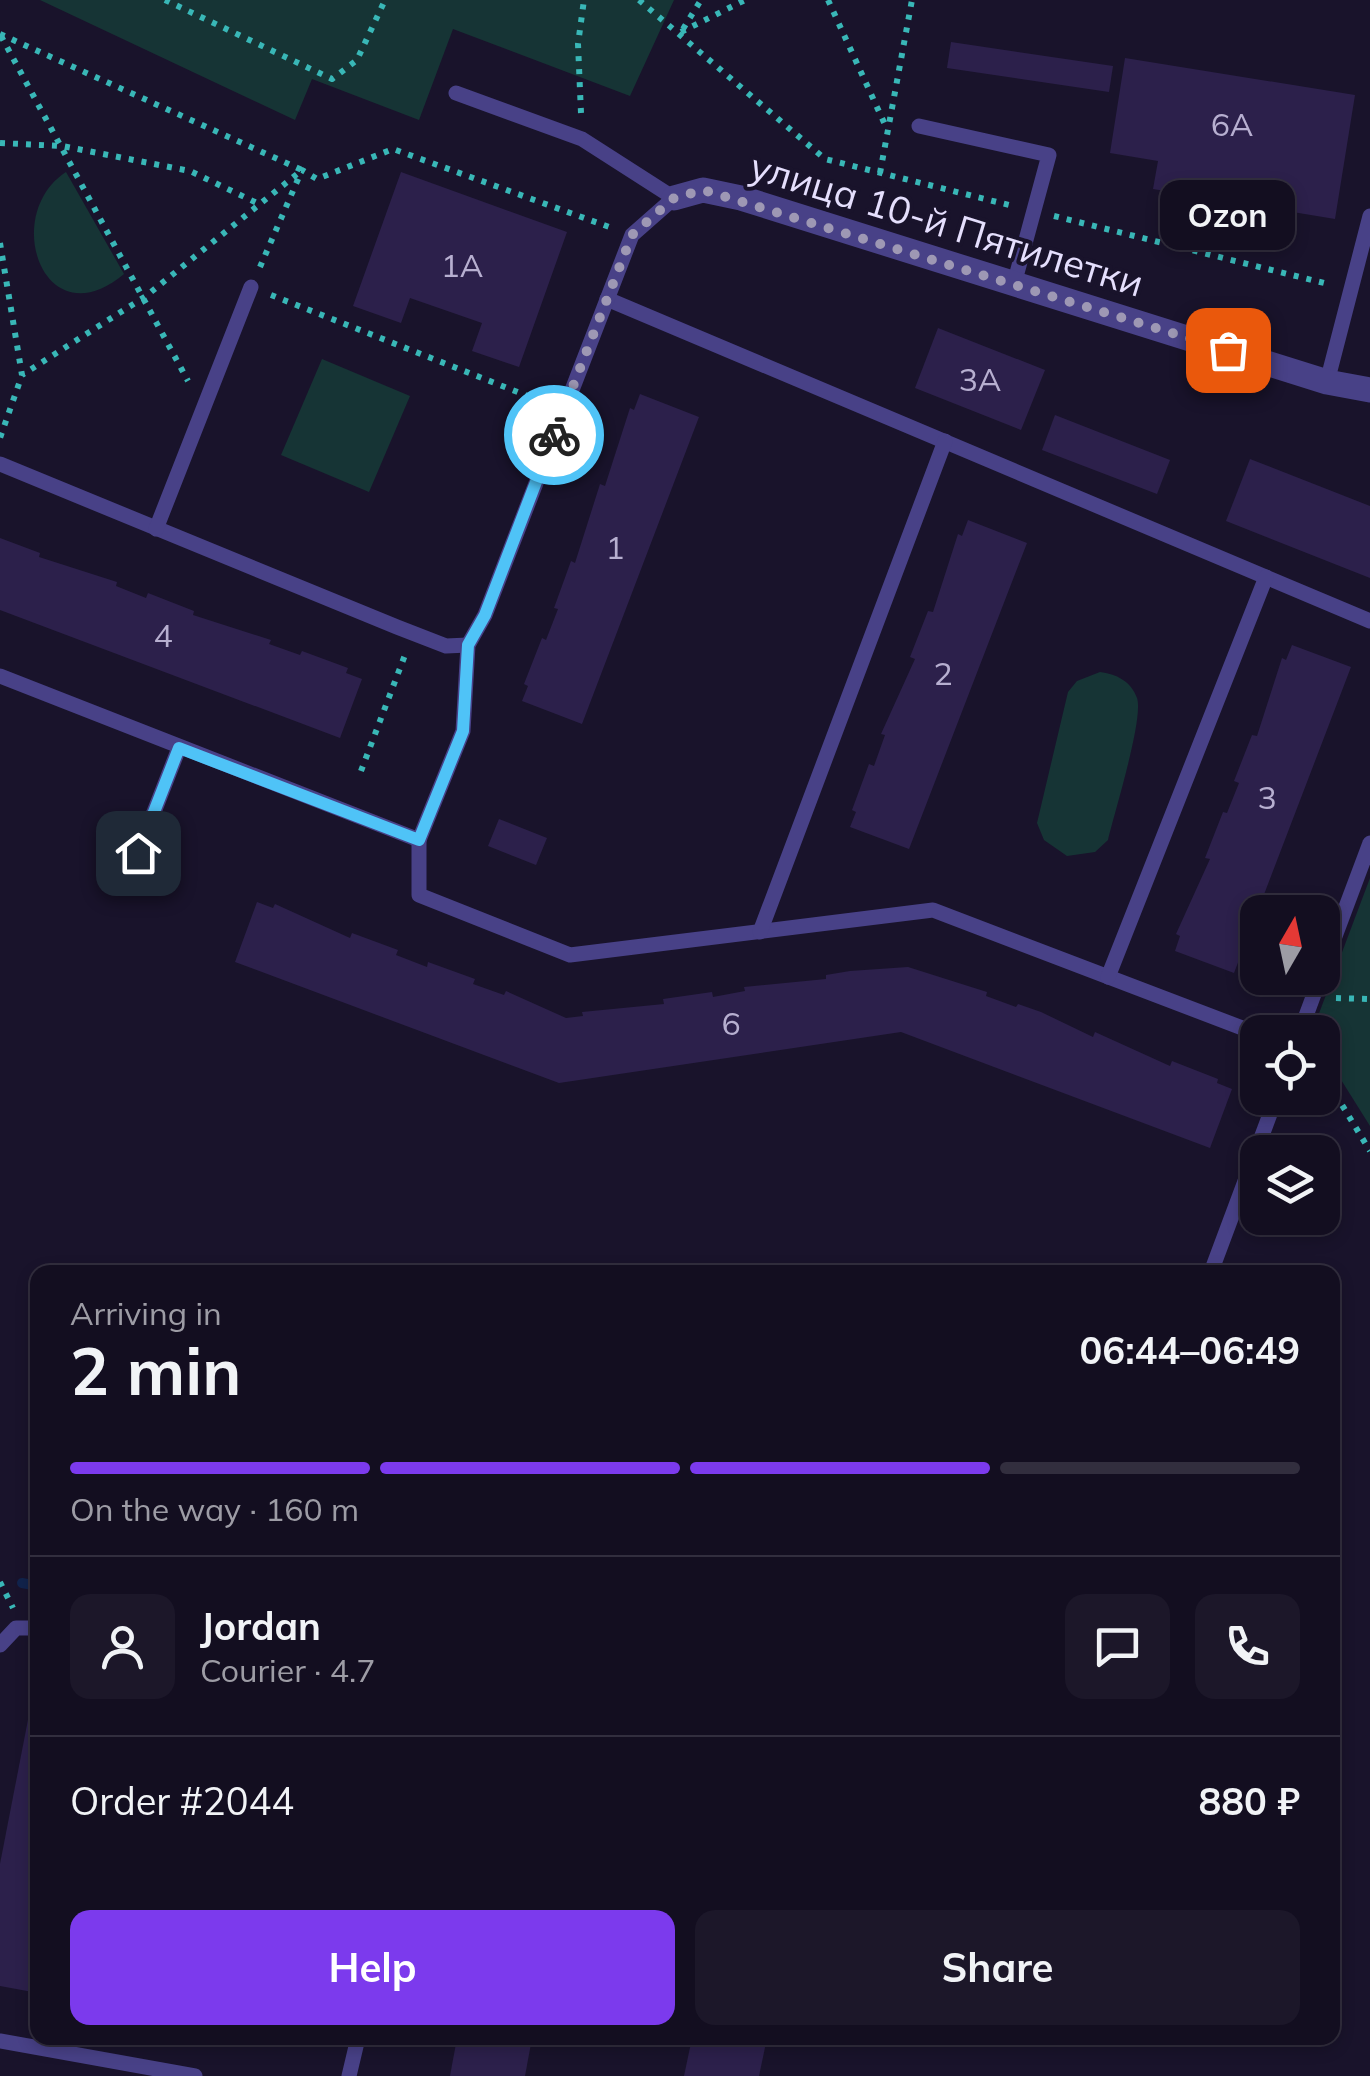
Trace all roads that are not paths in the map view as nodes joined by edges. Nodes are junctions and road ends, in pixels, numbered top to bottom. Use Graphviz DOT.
graph roads {
  1 [pos="456,93"];
  2 [pos="919,126"];
  3 [pos="674,198"];
  4 [pos="1370,216"];
  5 [pos="1014,284"];
  6 [pos="251,287"];
  7 [pos="607,298"];
  8 [pos="1327,382"];
  9 [pos="1370,390"];
  10 [pos="945,442"];
  11 [pos="0,464"];
  12 [pos="156,530"];
  13 [pos="1266,578"];
  14 [pos="1370,622"];
  15 [pos="468,645"];
  16 [pos="0,676"];
  17 [pos="179,748"];
  18 [pos="419,840"];
  19 [pos="1370,843"];
  20 [pos="138,853"];
  21 [pos="1340,923"];
  22 [pos="760,932"];
  23 [pos="1108,977"];
  24 [pos="1240,1027"];
  25 [pos="1270,1115"];
  26 [pos="1214,1265"];
  27 [pos="30,1628"];
  28 [pos="0,1645"];
  29 [pos="0,2040"];
  30 [pos="357,2045"];
  31 [pos="195,2076"];
  32 [pos="350,2076"];
  1 -- 3 [label="lane"];
  2 -- 5 [label="lane"];
  3 -- 5 [label="street, улица 10-й Пятилетки"];
  3 -- 7 [label="lane"];
  4 -- 8 [label="lane"];
  5 -- 8 [label="street, улица 10-й Пятилетки"];
  6 -- 12 [label="lane"];
  7 -- 10 [label="lane"];
  7 -- 15 [label="lane"];
  8 -- 9 [label="street, улица 10-й Пятилетки"];
  10 -- 13 [label="lane"];
  10 -- 22 [label="lane"];
  11 -- 12 [label="lane"];
  12 -- 15 [label="lane"];
  13 -- 14 [label="lane"];
  13 -- 23 [label="lane"];
  15 -- 18 [label="lane"];
  16 -- 17 [label="lane"];
  17 -- 18 [label="lane"];
  17 -- 20 [label="lane"];
  18 -- 22 [label="lane"];
  19 -- 21 [label="lane"];
  22 -- 23 [label="lane"];
  23 -- 24 [label="lane"];
  25 -- 26 [label="lane"];
  27 -- 28 [label="lane"];
  29 -- 31 [label="lane"];
  30 -- 32 [label="lane"];
}
